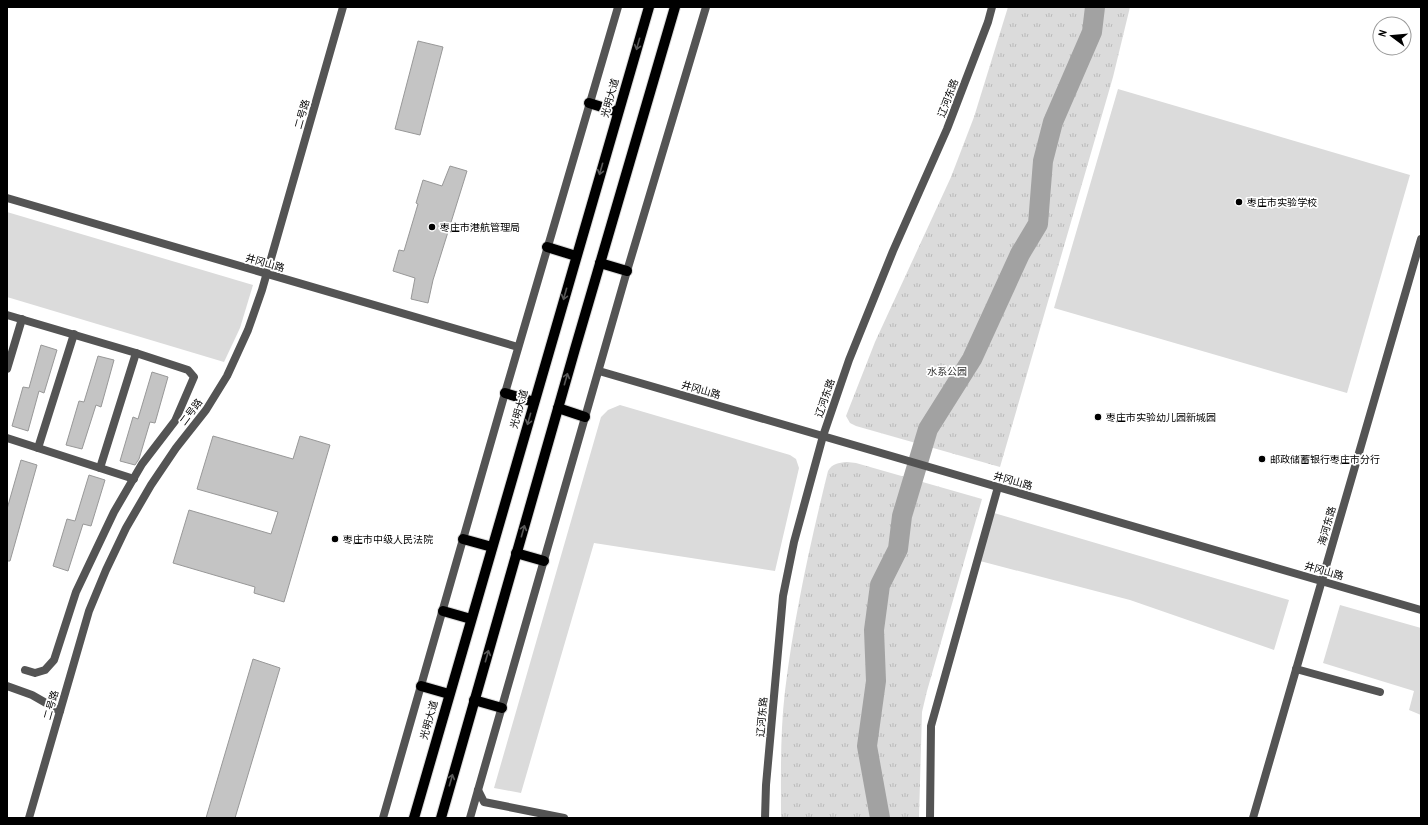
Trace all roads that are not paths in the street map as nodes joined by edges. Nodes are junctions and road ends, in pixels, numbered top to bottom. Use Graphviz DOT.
graph roads {
  1 [pos="344,7"];
  2 [pos="618,7"];
  3 [pos="649,7"];
  4 [pos="675,7"];
  5 [pos="706,7"];
  6 [pos="992,7"];
  7 [pos="589,103"];
  8 [pos="618,112"];
  9 [pos="7,198"];
  10 [pos="1421,240"];
  11 [pos="547,247"];
  12 [pos="576,256"];
  13 [pos="600,263"];
  14 [pos="627,271"];
  15 [pos="267,274"];
  16 [pos="7,314"];
  17 [pos="22,319"];
  18 [pos="74,334"];
  19 [pos="518,347"];
  20 [pos="136,353"];
  21 [pos="7,370"];
  22 [pos="599,371"];
  23 [pos="505,393"];
  24 [pos="534,402"];
  25 [pos="558,408"];
  26 [pos="586,417"];
  27 [pos="823,436"];
  28 [pos="7,438"];
  29 [pos="38,448"];
  30 [pos="100,468"];
  31 [pos="134,479"];
  32 [pos="998,487"];
  33 [pos="463,539"];
  34 [pos="492,547"];
  35 [pos="516,553"];
  36 [pos="544,560"];
  37 [pos="1322,581"];
  38 [pos="1421,610"];
  39 [pos="443,611"];
  40 [pos="471,619"];
  41 [pos="1296,669"];
  42 [pos="25,670"];
  43 [pos="7,686"];
  44 [pos="421,686"];
  45 [pos="1380,692"];
  46 [pos="450,694"];
  47 [pos="474,700"];
  48 [pos="502,708"];
  49 [pos="60,711"];
  50 [pos="478,790"];
  51 [pos="29,818"];
  52 [pos="384,818"];
  53 [pos="414,818"];
  54 [pos="441,818"];
  55 [pos="470,818"];
  56 [pos="564,818"];
  57 [pos="765,818"];
  58 [pos="930,818"];
  59 [pos="1253,818"];
  1 -- 15 [label="street, 二号路"];
  2 -- 7 [label="street, 光明大道"];
  3 -- 8 [label="main road, 光明大道, one-way"];
  4 -- 13 [label="main road"];
  5 -- 14 [label="street"];
  6 -- 27 [label="street, 辽河东路"];
  7 -- 8 [label="main road"];
  7 -- 11 [label="street, 光明大道"];
  8 -- 12 [label="main road, 光明大道, one-way"];
  9 -- 15 [label="street, 井冈山路"];
  10 -- 37 [label="street, 海河东路"];
  11 -- 12 [label="main road"];
  11 -- 19 [label="street, 光明大道"];
  12 -- 24 [label="main road, 光明大道, one-way"];
  13 -- 14 [label="main road"];
  25 -- 13 [label="main road, one-way"];
  14 -- 22 [label="street"];
  15 -- 19 [label="street, 井冈山路"];
  15 -- 49 [label="street, 二号路"];
  16 -- 17 [label="street"];
  17 -- 18 [label="street"];
  17 -- 21 [label="street"];
  18 -- 20 [label="street"];
  18 -- 29 [label="street"];
  19 -- 23 [label="street, 光明大道"];
  20 -- 30 [label="street"];
  20 -- 31 [label="street"];
  22 -- 26 [label="street"];
  22 -- 27 [label="street, 井冈山路"];
  23 -- 24 [label="main road"];
  23 -- 33 [label="street, 光明大道"];
  24 -- 34 [label="main road, 光明大道, one-way"];
  25 -- 26 [label="main road"];
  35 -- 25 [label="main road, one-way"];
  26 -- 36 [label="street"];
  27 -- 32 [label="street, 井冈山路"];
  27 -- 57 [label="street, 辽河东路"];
  28 -- 29 [label="street"];
  29 -- 30 [label="street"];
  30 -- 31 [label="street"];
  31 -- 42 [label="street"];
  32 -- 37 [label="street, 井冈山路"];
  32 -- 58 [label="street"];
  33 -- 34 [label="main road"];
  33 -- 39 [label="street, 光明大道"];
  34 -- 40 [label="main road, 光明大道"];
  35 -- 36 [label="main road"];
  47 -- 35 [label="main road, one-way"];
  36 -- 48 [label="street"];
  37 -- 38 [label="street, 井冈山路"];
  37 -- 41 [label="street, 海河东路"];
  39 -- 40 [label="main road"];
  39 -- 44 [label="street, 光明大道"];
  40 -- 46 [label="main road, 光明大道"];
  41 -- 45 [label="street"];
  41 -- 59 [label="street, 海河东路"];
  43 -- 49 [label="street"];
  44 -- 46 [label="main road"];
  44 -- 52 [label="street, 光明大道"];
  46 -- 53 [label="main road, 光明大道"];
  47 -- 48 [label="main road"];
  54 -- 47 [label="main road, one-way"];
  48 -- 50 [label="street"];
  49 -- 51 [label="street, 二号路"];
  50 -- 55 [label="street"];
  50 -- 56 [label="street"];
}
